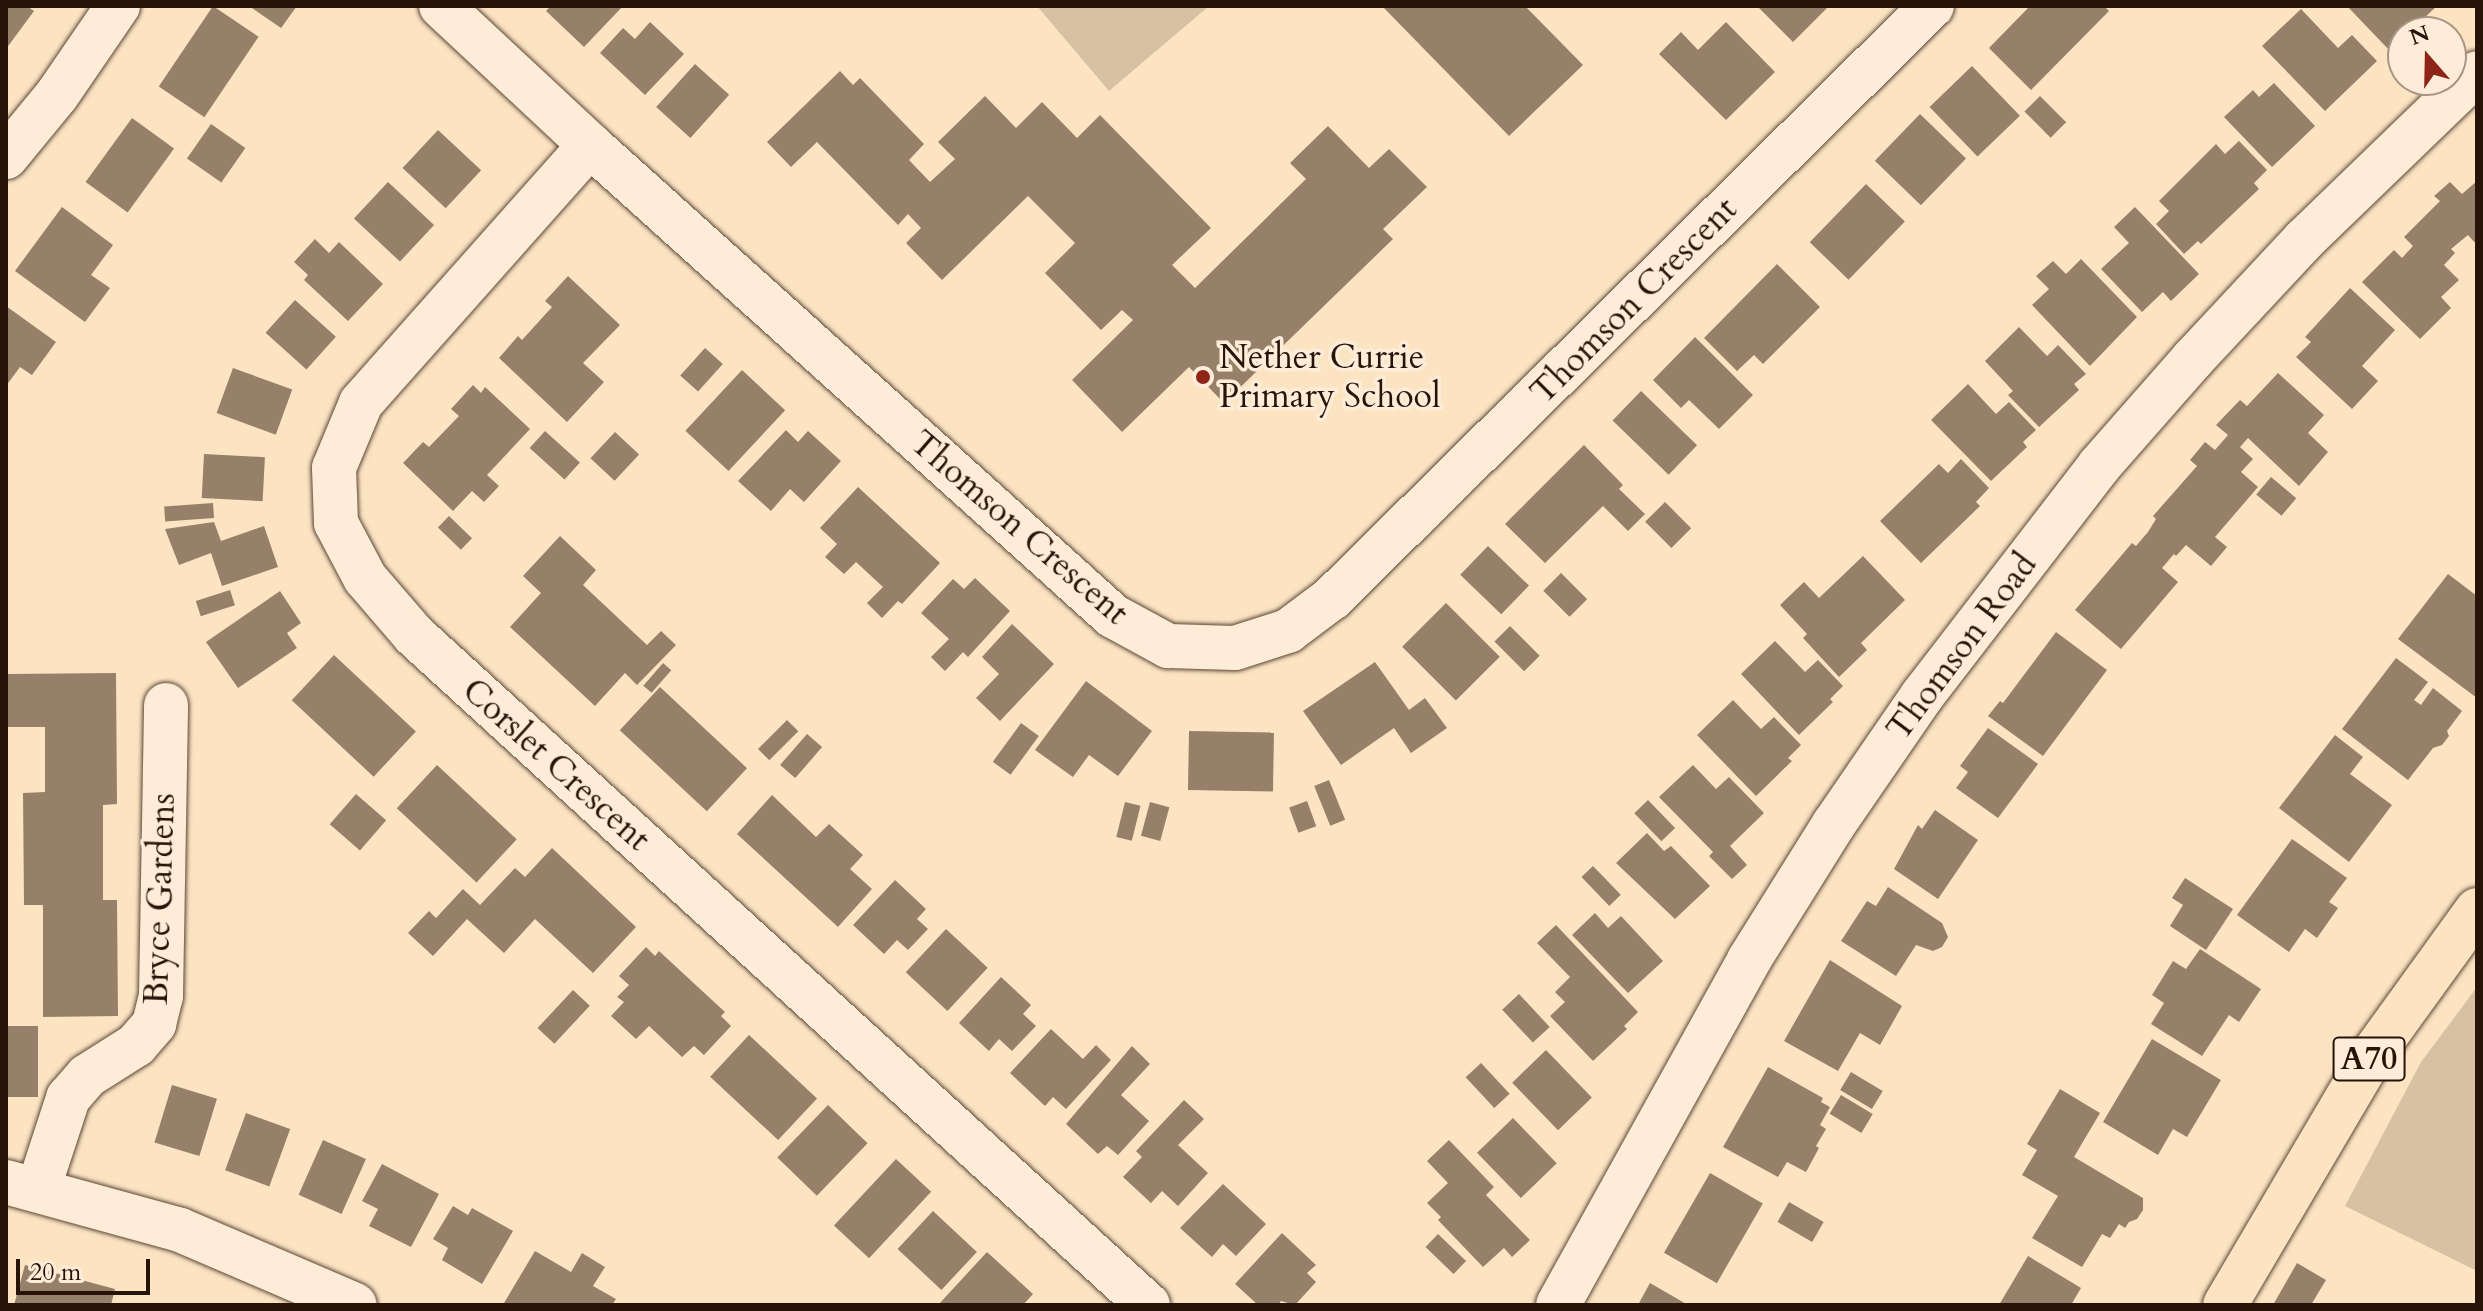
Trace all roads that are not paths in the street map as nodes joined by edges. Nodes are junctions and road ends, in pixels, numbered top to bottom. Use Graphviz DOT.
graph roads {
  1 [pos="118,6"];
  2 [pos="441,6"];
  3 [pos="1932,6"];
  4 [pos="2477,73"];
  5 [pos="590,145"];
  6 [pos="6,157"];
  7 [pos="166,705"];
  8 [pos="2477,910"];
  9 [pos="22,1186"];
  10 [pos="355,1305"];
  11 [pos="1148,1305"];
  12 [pos="1558,1305"];
  13 [pos="2225,1305"];
  1 -- 6 [label="street"];
  2 -- 5 [label="street, Thomson Crescent"];
  3 -- 5 [label="street, Thomson Crescent"];
  4 -- 12 [label="street, Thomson Road"];
  5 -- 11 [label="street, Corslet Crescent"];
  7 -- 9 [label="street, Bryce Gardens"];
  8 -- 13 [label="main road, A70"];
  9 -- 10 [label="street"];
}
